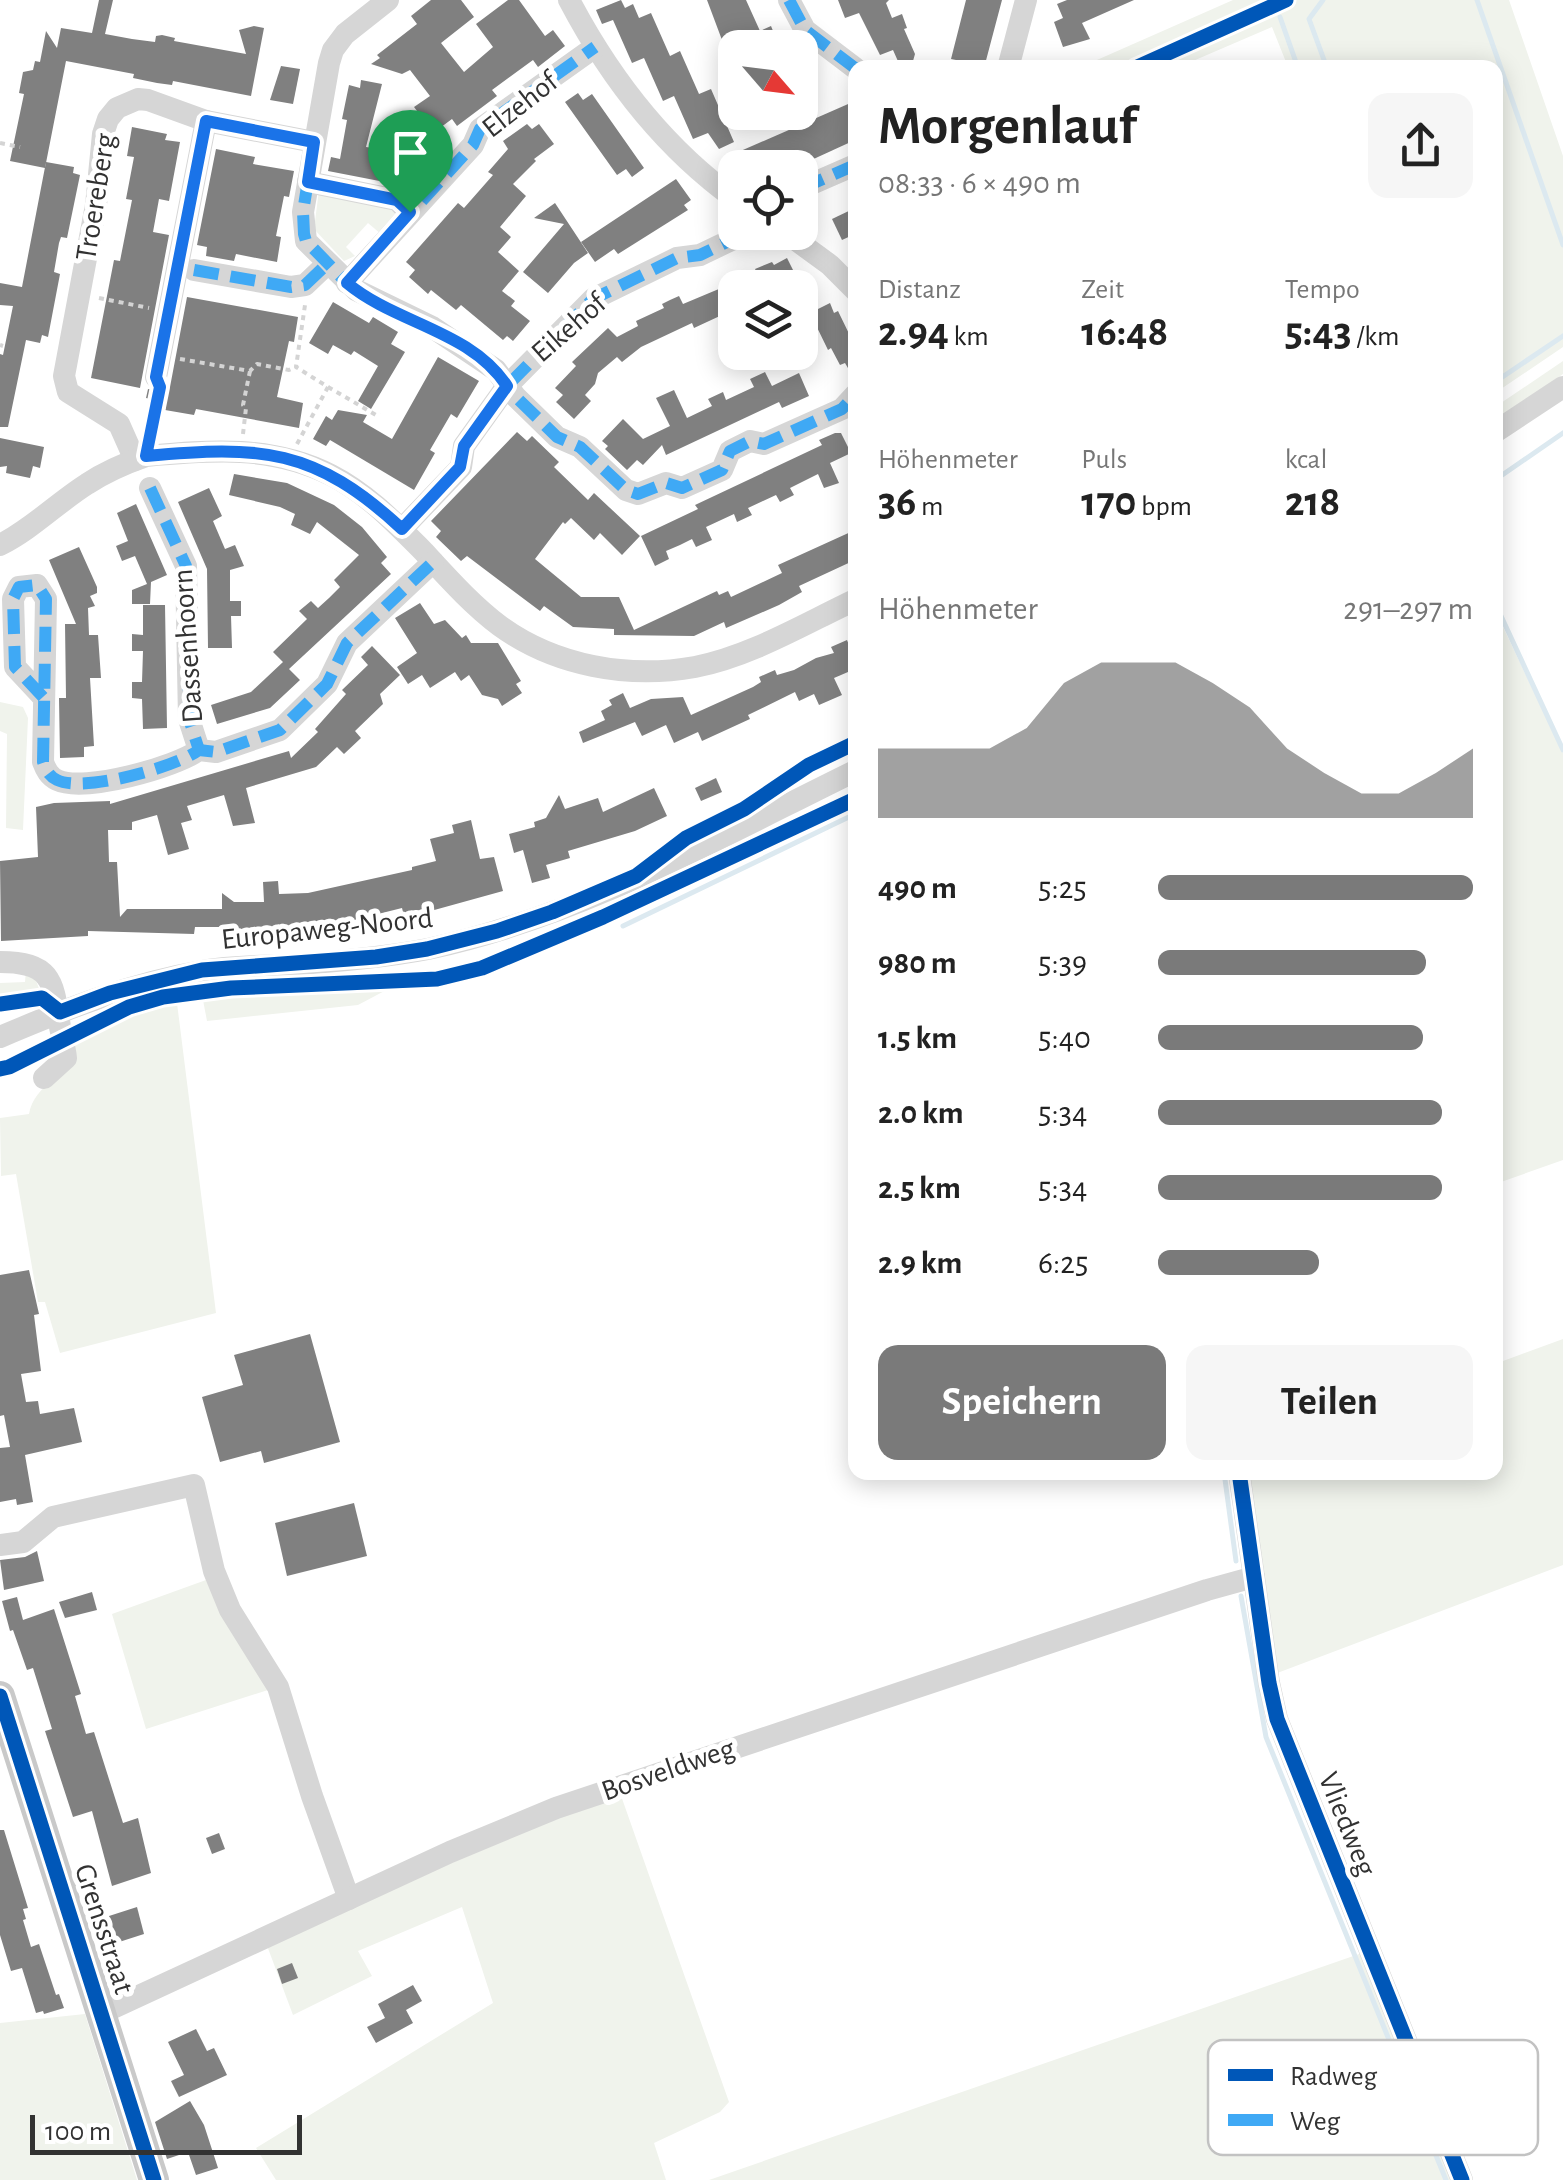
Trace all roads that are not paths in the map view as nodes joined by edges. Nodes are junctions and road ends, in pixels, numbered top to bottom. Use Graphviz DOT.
graph roads {
  1 [pos="388,0"];
  2 [pos="569,0"];
  3 [pos="789,0"];
  4 [pos="1026,0"];
  5 [pos="595,47"];
  6 [pos="1010,60"];
  7 [pos="848,63"];
  8 [pos="206,121"];
  9 [pos="314,142"];
  10 [pos="848,168"];
  11 [pos="818,181"];
  12 [pos="308,182"];
  13 [pos="718,184"];
  14 [pos="410,212"];
  15 [pos="718,246"];
  16 [pos="809,250"];
  17 [pos="328,264"];
  18 [pos="194,270"];
  19 [pos="347,283"];
  20 [pos="848,283"];
  21 [pos="158,366"];
  22 [pos="507,386"];
  23 [pos="1563,387"];
  24 [pos="848,402"];
  25 [pos="1503,427"];
  26 [pos="141,458"];
  27 [pos="150,488"];
  28 [pos="402,529"];
  29 [pos="0,545"];
  30 [pos="433,562"];
  31 [pos="848,603"];
  32 [pos="43,698"];
  33 [pos="199,750"];
  34 [pos="848,774"];
  35 [pos="0,962"];
  36 [pos="60,1012"];
  37 [pos="0,1037"];
  38 [pos="44,1078"];
  39 [pos="1240,1480"];
  40 [pos="0,1544"];
  41 [pos="1254,1577"];
  42 [pos="0,1696"];
  43 [pos="349,1899"];
  44 [pos="102,2014"];
  45 [pos="1406,2040"];
  46 [pos="1452,2155"];
  47 [pos="154,2180"];
  48 [pos="1462,2180"];
  1 -- 9 [label="street"];
  2 -- 5 [label="street"];
  3 -- 7 [label="street"];
  4 -- 6 [label="street"];
  5 -- 13 [label="street"];
  5 -- 14 [label="street, Elzehof"];
  8 -- 9 [label="street, Troereberg"];
  8 -- 21 [label="street"];
  8 -- 26 [label="street, Troereberg"];
  9 -- 12 [label="street"];
  10 -- 11 [label="street"];
  12 -- 14 [label="street"];
  12 -- 17 [label="street"];
  14 -- 19 [label="street, Elzehof"];
  15 -- 22 [label="street, Eikehof"];
  16 -- 20 [label="street"];
  17 -- 18 [label="street"];
  17 -- 19 [label="street"];
  19 -- 22 [label="street"];
  22 -- 24 [label="street"];
  22 -- 28 [label="street, Eikehof"];
  23 -- 25 [label="street"];
  26 -- 28 [label="street"];
  26 -- 29 [label="street"];
  27 -- 33 [label="street, Dassenhoorn"];
  28 -- 30 [label="street"];
  30 -- 31 [label="street"];
  30 -- 33 [label="street, Dassenhoorn"];
  32 -- 33 [label="street, Dassenhoorn"];
  34 -- 36 [label="street, Europaweg-Noord"];
  35 -- 36 [label="street"];
  36 -- 37 [label="street, Europaweg-Noord"];
  36 -- 38 [label="street"];
  39 -- 41 [label="street, Vliedweg"];
  40 -- 43 [label="street"];
  41 -- 43 [label="street, Bosveldweg"];
  41 -- 45 [label="street, Vliedweg"];
  42 -- 44 [label="main road, Grensstraat"];
  43 -- 44 [label="street, Bosveldweg"];
  44 -- 47 [label="main road, Grensstraat"];
  46 -- 48 [label="street, Vliedweg"];
}
